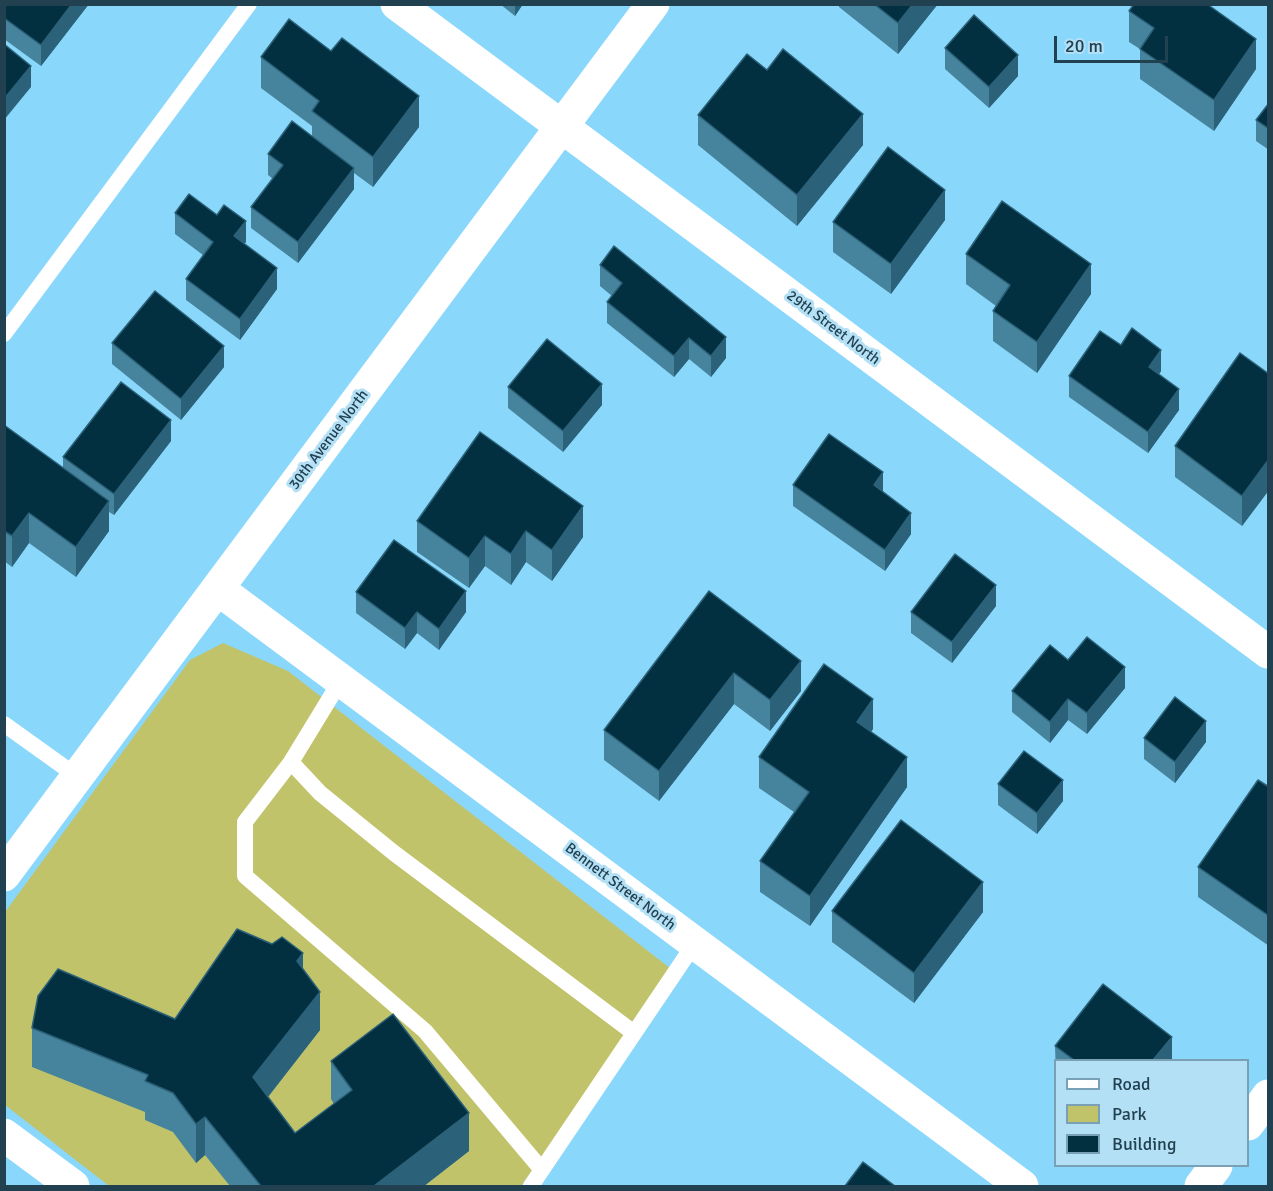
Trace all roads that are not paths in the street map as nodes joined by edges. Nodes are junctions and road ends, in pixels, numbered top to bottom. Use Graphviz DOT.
graph roads {
  1 [pos="249,4"];
  2 [pos="397,4"];
  3 [pos="653,4"];
  4 [pos="562,126"];
  5 [pos="4,334"];
  6 [pos="218,589"];
  7 [pos="1269,652"];
  8 [pos="341,680"];
  9 [pos="4,724"];
  10 [pos="291,762"];
  11 [pos="78,777"];
  12 [pos="4,875"];
  13 [pos="695,943"];
  14 [pos="634,1033"];
  15 [pos="1269,1096"];
  16 [pos="1249,1123"];
  17 [pos="4,1135"];
  18 [pos="1215,1167"];
  19 [pos="542,1170"];
  20 [pos="55,1181"];
  21 [pos="531,1186"];
  22 [pos="1022,1186"];
  23 [pos="1201,1186"];
  1 -- 5 [label="lane"];
  2 -- 4 [label="street, 29th Street North"];
  3 -- 4 [label="street, 30th Avenue North"];
  4 -- 6 [label="street, 30th Avenue North"];
  4 -- 7 [label="street, 29th Street North"];
  6 -- 8 [label="street, Bennett Street North"];
  6 -- 11 [label="street, 30th Avenue North"];
  8 -- 10 [label="lane"];
  8 -- 13 [label="street, Bennett Street North"];
  9 -- 11 [label="lane"];
  10 -- 14 [label="lane"];
  10 -- 19 [label="lane"];
  11 -- 12 [label="street, 30th Avenue North"];
  13 -- 14 [label="lane"];
  13 -- 22 [label="street, Bennett Street North"];
  14 -- 19 [label="lane"];
  15 -- 16 [label="street"];
  17 -- 20 [label="street"];
  18 -- 23 [label="street"];
  19 -- 21 [label="lane"];
}
